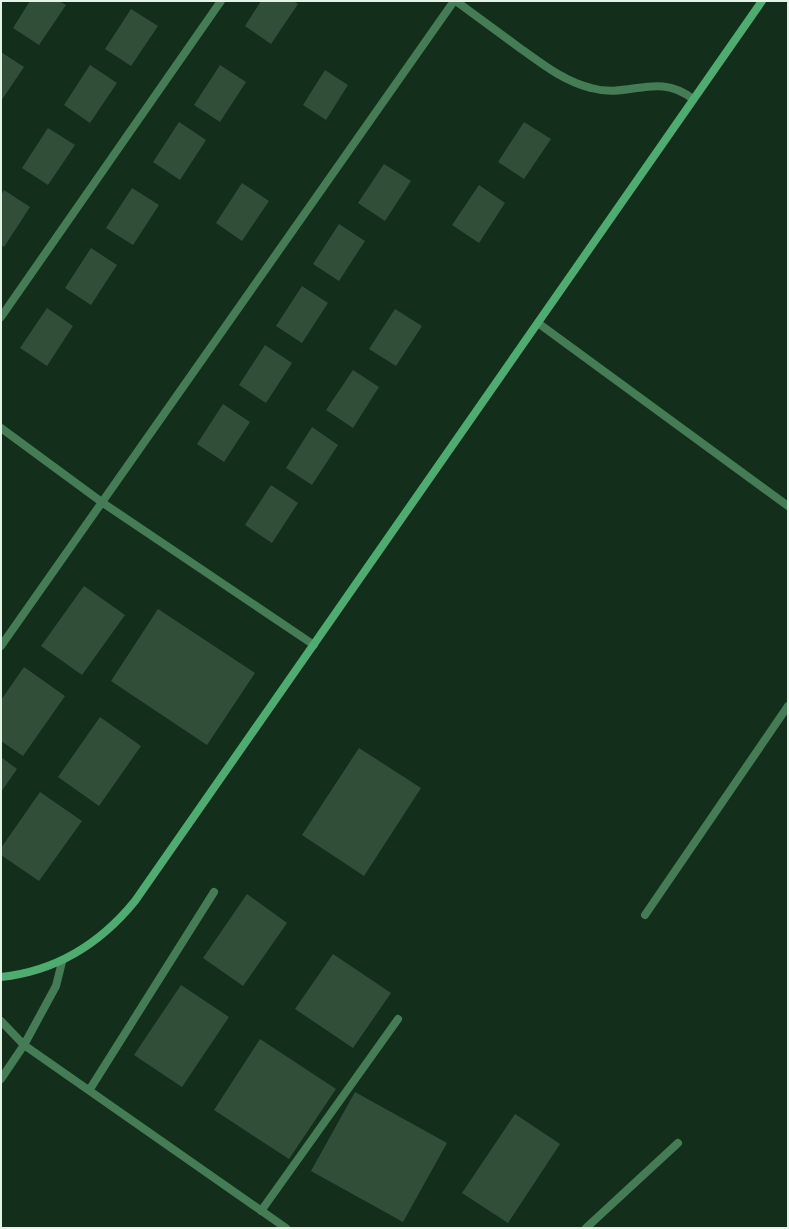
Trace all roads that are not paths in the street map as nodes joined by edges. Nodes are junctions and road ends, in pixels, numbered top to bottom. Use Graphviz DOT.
graph roads {
  1 [pos="221,1"];
  2 [pos="455,1"];
  3 [pos="762,1"];
  4 [pos="693,100"];
  5 [pos="1,317"];
  6 [pos="538,323"];
  7 [pos="1,428"];
  8 [pos="103,503"];
  9 [pos="788,506"];
  10 [pos="314,645"];
  11 [pos="1,646"];
  12 [pos="788,706"];
  13 [pos="214,892"];
  14 [pos="645,915"];
  15 [pos="62,962"];
  16 [pos="1,977"];
  17 [pos="398,1020"];
  18 [pos="1,1021"];
  19 [pos="24,1045"];
  20 [pos="1,1078"];
  21 [pos="90,1089"];
  22 [pos="678,1143"];
  23 [pos="261,1211"];
  24 [pos="286,1228"];
  25 [pos="586,1228"];
  1 -- 5 [label="street"];
  2 -- 4 [label="street"];
  2 -- 8 [label="street"];
  3 -- 4 [label="main road"];
  4 -- 6 [label="main road"];
  6 -- 9 [label="street"];
  6 -- 10 [label="main road"];
  7 -- 8 [label="street"];
  8 -- 10 [label="street"];
  8 -- 11 [label="street"];
  10 -- 15 [label="main road"];
  12 -- 14 [label="street"];
  13 -- 21 [label="street"];
  15 -- 16 [label="main road"];
  15 -- 19 [label="street"];
  17 -- 23 [label="street"];
  18 -- 19 [label="street"];
  19 -- 20 [label="street"];
  19 -- 21 [label="street"];
  21 -- 23 [label="street"];
  22 -- 25 [label="street"];
  23 -- 24 [label="street"];
}
